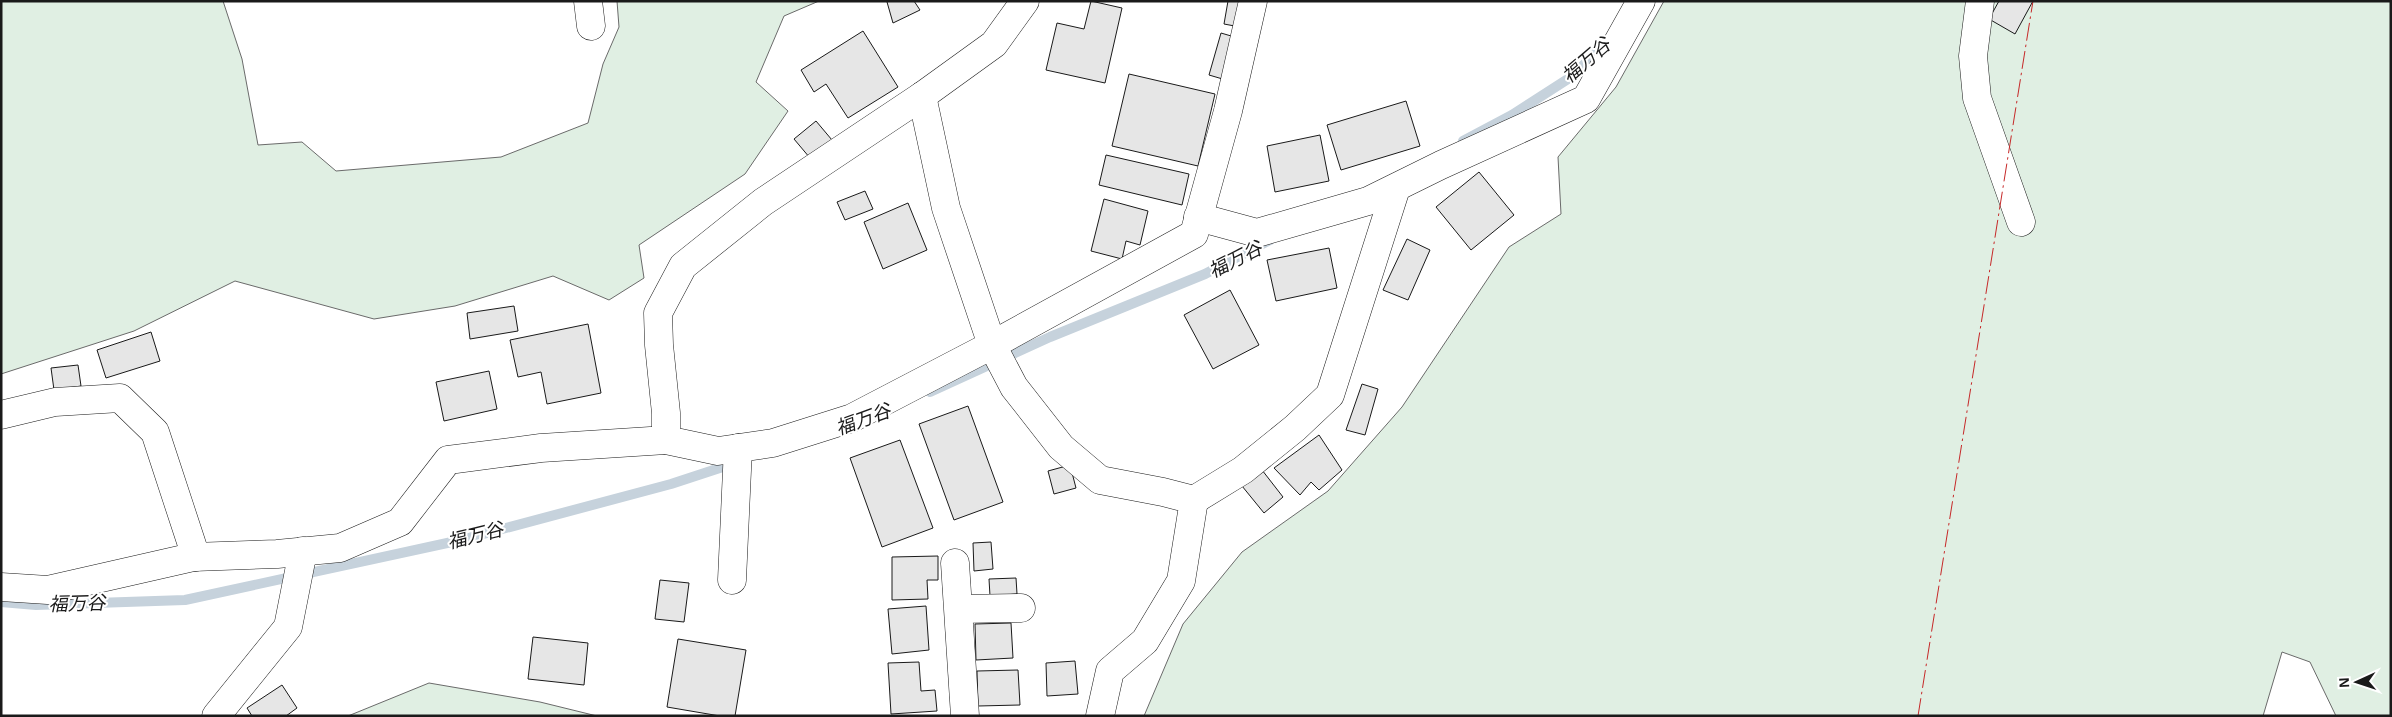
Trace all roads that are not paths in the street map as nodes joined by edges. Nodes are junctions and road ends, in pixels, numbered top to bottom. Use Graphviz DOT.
graph roads {
  1 [pos="1025,1"];
  2 [pos="1253,1"];
  3 [pos="1641,1"];
  4 [pos="1980,1"];
  5 [pos="922,96"];
  6 [pos="1396,188"];
  7 [pos="1198,218"];
  8 [pos="2021,222"];
  9 [pos="992,345"];
  10 [pos="1,415"];
  11 [pos="666,440"];
  12 [pos="738,448"];
  13 [pos="1194,500"];
  14 [pos="303,551"];
  15 [pos="196,557"];
  16 [pos="955,563"];
  17 [pos="732,580"];
  18 [pos="1,587"];
  19 [pos="1021,608"];
  20 [pos="959,609"];
  21 [pos="216,716"];
  22 [pos="965,716"];
  23 [pos="1100,716"];
  1 -- 5 [label="street"];
  2 -- 7 [label="street"];
  3 -- 6 [label="street"];
  4 -- 8 [label="street"];
  5 -- 9 [label="street"];
  5 -- 11 [label="street"];
  6 -- 7 [label="street"];
  6 -- 13 [label="street"];
  7 -- 9 [label="street"];
  9 -- 12 [label="street"];
  9 -- 13 [label="street"];
  10 -- 15 [label="street"];
  11 -- 12 [label="street"];
  11 -- 14 [label="street"];
  12 -- 17 [label="street"];
  13 -- 23 [label="street"];
  14 -- 15 [label="street"];
  14 -- 21 [label="street"];
  15 -- 18 [label="street"];
  16 -- 20 [label="street"];
  19 -- 20 [label="street"];
  20 -- 22 [label="street"];
}
